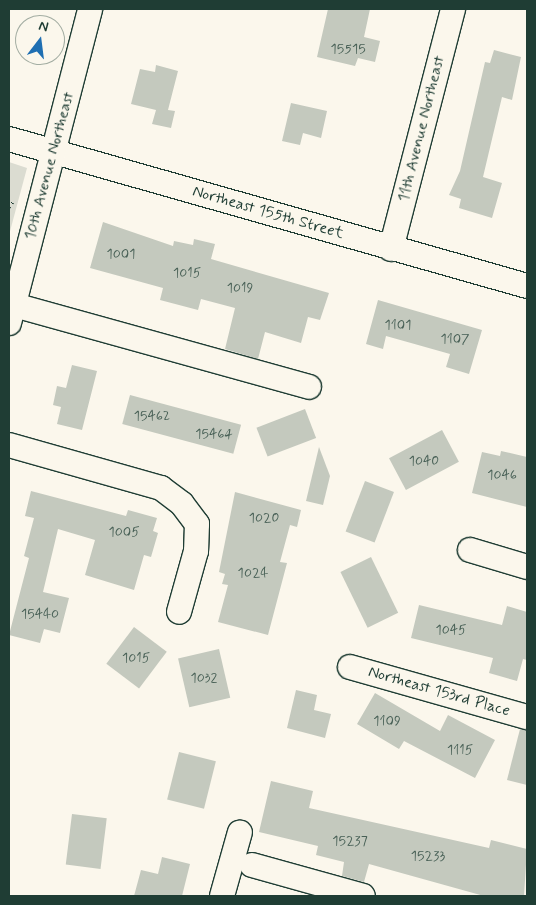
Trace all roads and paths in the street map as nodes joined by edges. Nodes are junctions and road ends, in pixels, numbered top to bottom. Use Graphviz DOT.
graph roads {
  1 [pos="90,9"];
  2 [pos="453,9"];
  3 [pos="9,139"];
  4 [pos="55,152"];
  5 [pos="391,249"];
  6 [pos="527,286"];
  7 [pos="11,314"];
  8 [pos="309,387"];
  9 [pos="9,445"];
  10 [pos="470,550"];
  11 [pos="527,567"];
  12 [pos="179,612"];
  13 [pos="350,667"];
  14 [pos="527,717"];
  15 [pos="240,832"];
  16 [pos="252,864"];
  17 [pos="222,896"];
  18 [pos="364,896"];
  1 -- 4 [label="street, 10th Avenue Northeast"];
  2 -- 5 [label="street, 11th Avenue Northeast"];
  3 -- 4 [label="street, Northeast 155th Street"];
  4 -- 5 [label="street, Northeast 155th Street"];
  4 -- 7 [label="street, 10th Avenue Northeast"];
  5 -- 6 [label="street, Northeast 155th Street"];
  7 -- 8 [label="street"];
  9 -- 12 [label="street"];
  10 -- 11 [label="street"];
  13 -- 14 [label="street, Northeast 153rd Place"];
  15 -- 17 [label="street"];
  16 -- 18 [label="street"];
}
